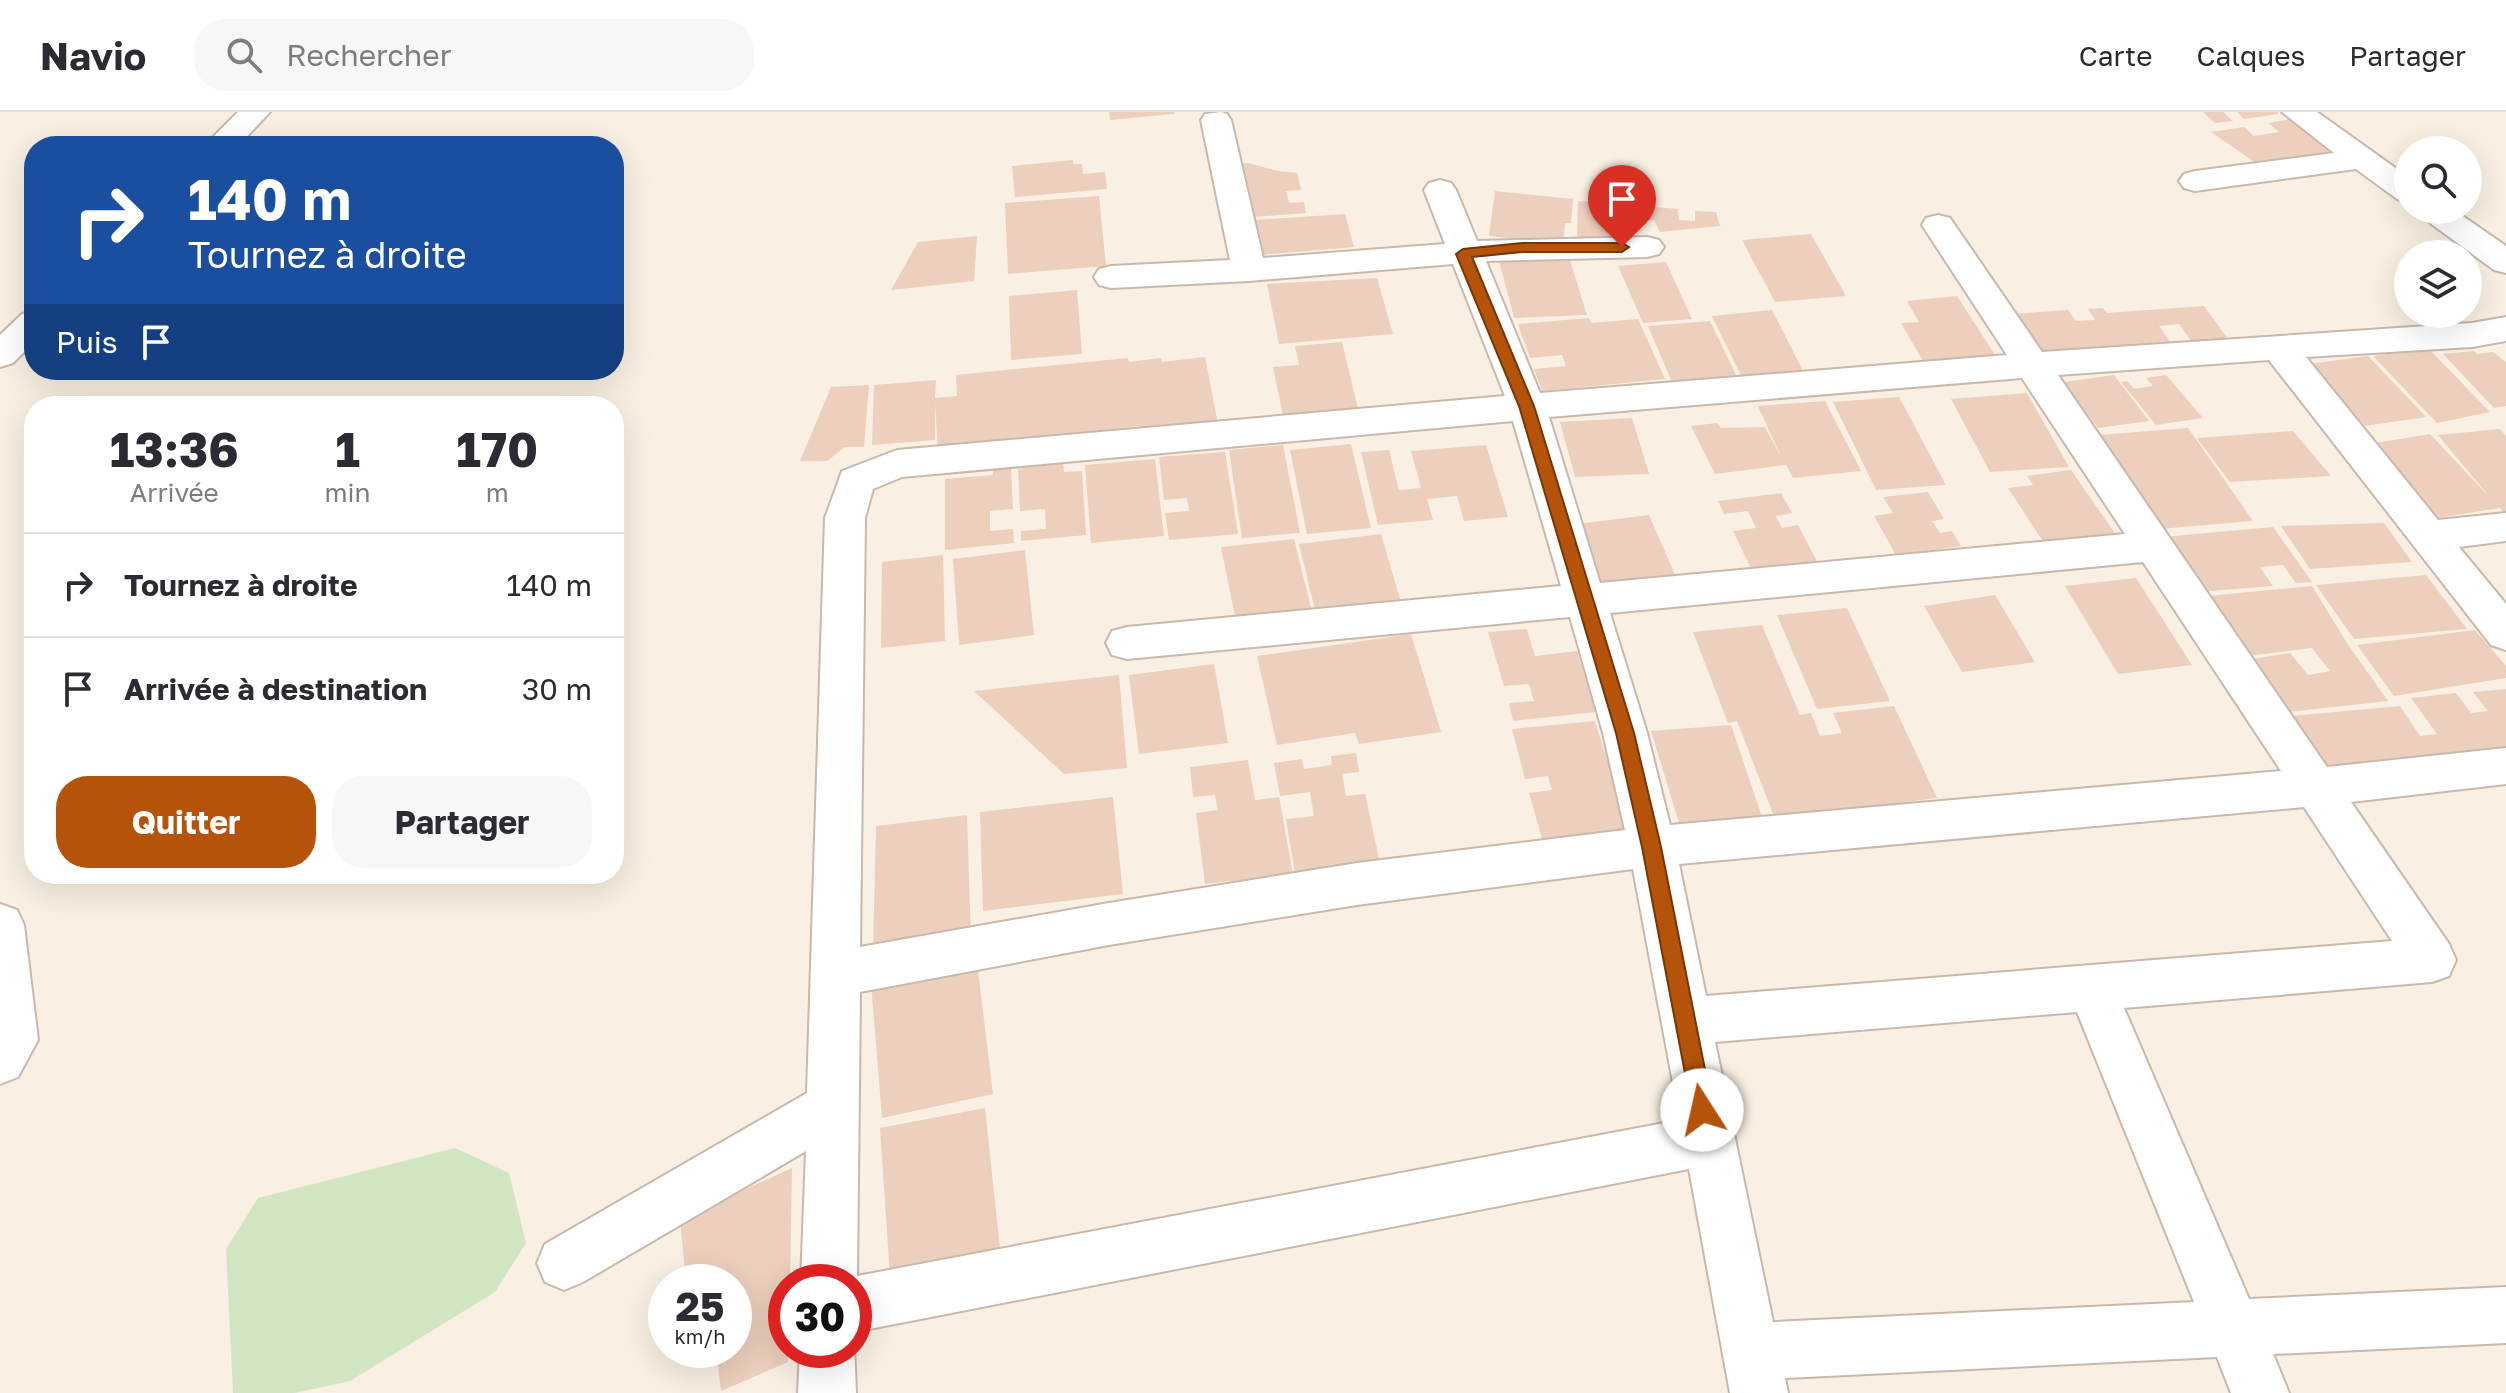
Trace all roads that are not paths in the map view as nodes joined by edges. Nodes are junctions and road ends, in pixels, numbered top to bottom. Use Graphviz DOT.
graph roads {
  1 [pos="255,112"];
  2 [pos="2297,112"];
  3 [pos="1216,120"];
  4 [pos="230,136"];
  5 [pos="2363,159"];
  6 [pos="2195,181"];
  7 [pos="2394,182"];
  8 [pos="1440,190"];
  9 [pos="2453,224"];
  10 [pos="1938,225"];
  11 [pos="1647,247"];
  12 [pos="1463,254"];
  13 [pos="2506,262"];
  14 [pos="1249,270"];
  15 [pos="1111,277"];
  16 [pos="2506,329"];
  17 [pos="24,332"];
  18 [pos="2278,347"];
  19 [pos="0,355"];
  20 [pos="2031,364"];
  21 [pos="1527,406"];
  22 [pos="2506,527"];
  23 [pos="2427,536"];
  24 [pos="2154,546"];
  25 [pos="1585,600"];
  26 [pos="2506,634"];
  27 [pos="1127,643"];
  28 [pos="2506,766"];
  29 [pos="2315,787"];
  30 [pos="1652,847"];
  31 [pos="0,925"];
  32 [pos="835,974"];
  33 [pos="2091,987"];
  34 [pos="1687,1021"];
  35 [pos="0,1060"];
  36 [pos="832,1107"];
  37 [pos="1708,1140"];
  38 [pos="564,1263"];
  39 [pos="829,1264"];
  40 [pos="872,1301"];
  41 [pos="2506,1315"];
  42 [pos="2232,1326"];
  43 [pos="828,1368"];
  44 [pos="1755,1372"];
  45 [pos="827,1393"];
  46 [pos="2260,1393"];
  1 -- 4 [label="street"];
  2 -- 5 [label="street"];
  3 -- 14 [label="street"];
  5 -- 6 [label="street"];
  5 -- 7 [label="street"];
  8 -- 12 [label="street"];
  9 -- 13 [label="street"];
  10 -- 20 [label="street"];
  11 -- 12 [label="street"];
  12 -- 14 [label="street"];
  12 -- 21 [label="street"];
  14 -- 15 [label="street"];
  16 -- 18 [label="street"];
  17 -- 19 [label="street"];
  18 -- 20 [label="street"];
  18 -- 23 [label="street"];
  20 -- 21 [label="street"];
  20 -- 24 [label="street"];
  21 -- 25 [label="street"];
  21 -- 32 [label="street"];
  22 -- 23 [label="street"];
  23 -- 26 [label="street"];
  24 -- 25 [label="street"];
  24 -- 29 [label="street"];
  25 -- 27 [label="street"];
  25 -- 30 [label="street"];
  28 -- 29 [label="street"];
  29 -- 30 [label="street"];
  29 -- 33 [label="street"];
  30 -- 32 [label="street"];
  30 -- 34 [label="street"];
  31 -- 35 [label="street"];
  32 -- 36 [label="street"];
  33 -- 34 [label="street"];
  33 -- 42 [label="street"];
  34 -- 37 [label="street"];
  36 -- 38 [label="street"];
  36 -- 39 [label="street"];
  37 -- 40 [label="street"];
  37 -- 44 [label="street"];
  41 -- 42 [label="street"];
  42 -- 44 [label="street"];
  42 -- 46 [label="street"];
  43 -- 45 [label="street"];
}
